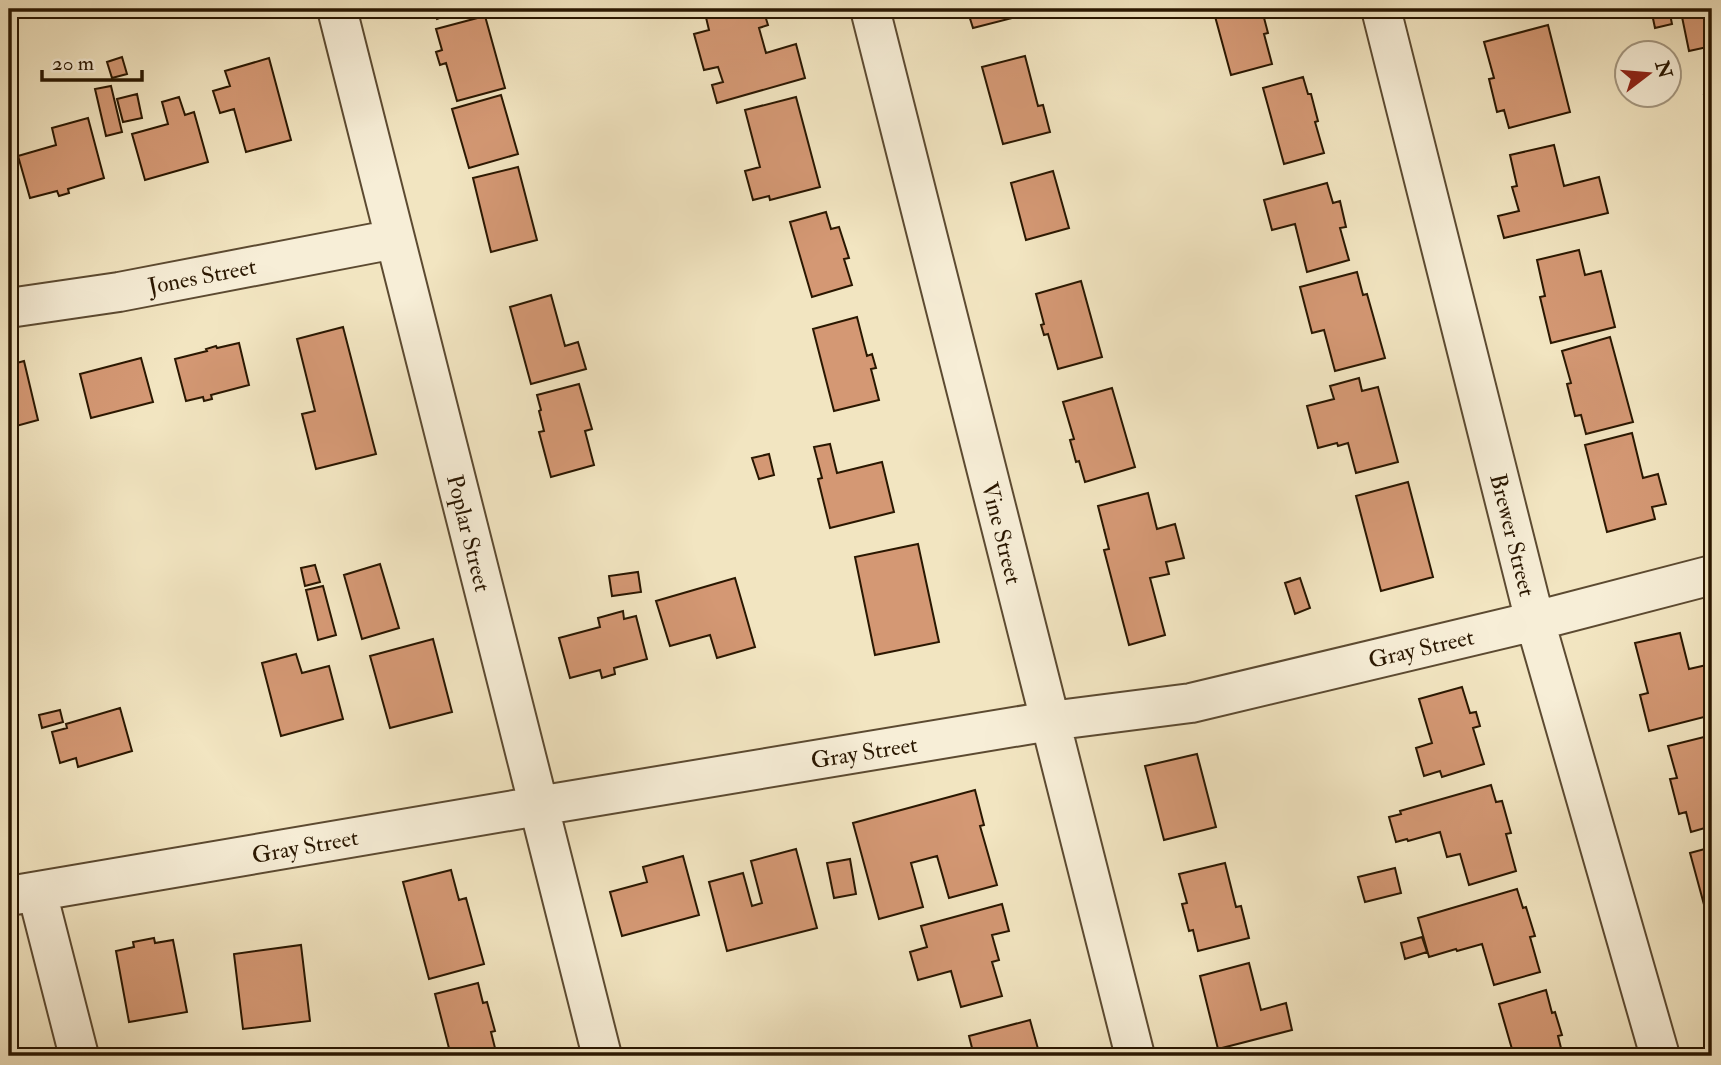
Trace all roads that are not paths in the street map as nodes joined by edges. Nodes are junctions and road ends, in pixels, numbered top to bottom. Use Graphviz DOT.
graph roads {
  1 [pos="337,9"];
  2 [pos="870,9"];
  3 [pos="1381,9"];
  4 [pos="395,239"];
  5 [pos="9,308"];
  6 [pos="1712,575"];
  7 [pos="1535,621"];
  8 [pos="1050,721"];
  9 [pos="538,806"];
  10 [pos="23,894"];
  11 [pos="79,1056"];
  12 [pos="602,1056"];
  13 [pos="1135,1056"];
  14 [pos="1660,1056"];
  1 -- 4 [label="street, Poplar Street"];
  2 -- 8 [label="street, Vine Street"];
  3 -- 7 [label="street, Brewer Street"];
  4 -- 5 [label="street, Jones Street"];
  4 -- 9 [label="street, Poplar Street"];
  6 -- 7 [label="street, Gray Street"];
  7 -- 8 [label="street, Gray Street"];
  7 -- 14 [label="street, Brewer Street"];
  8 -- 9 [label="street, Gray Street"];
  8 -- 13 [label="street, Vine Street"];
  9 -- 10 [label="street, Gray Street"];
  9 -- 12 [label="street, Poplar Street"];
  10 -- 11 [label="street"];
}
